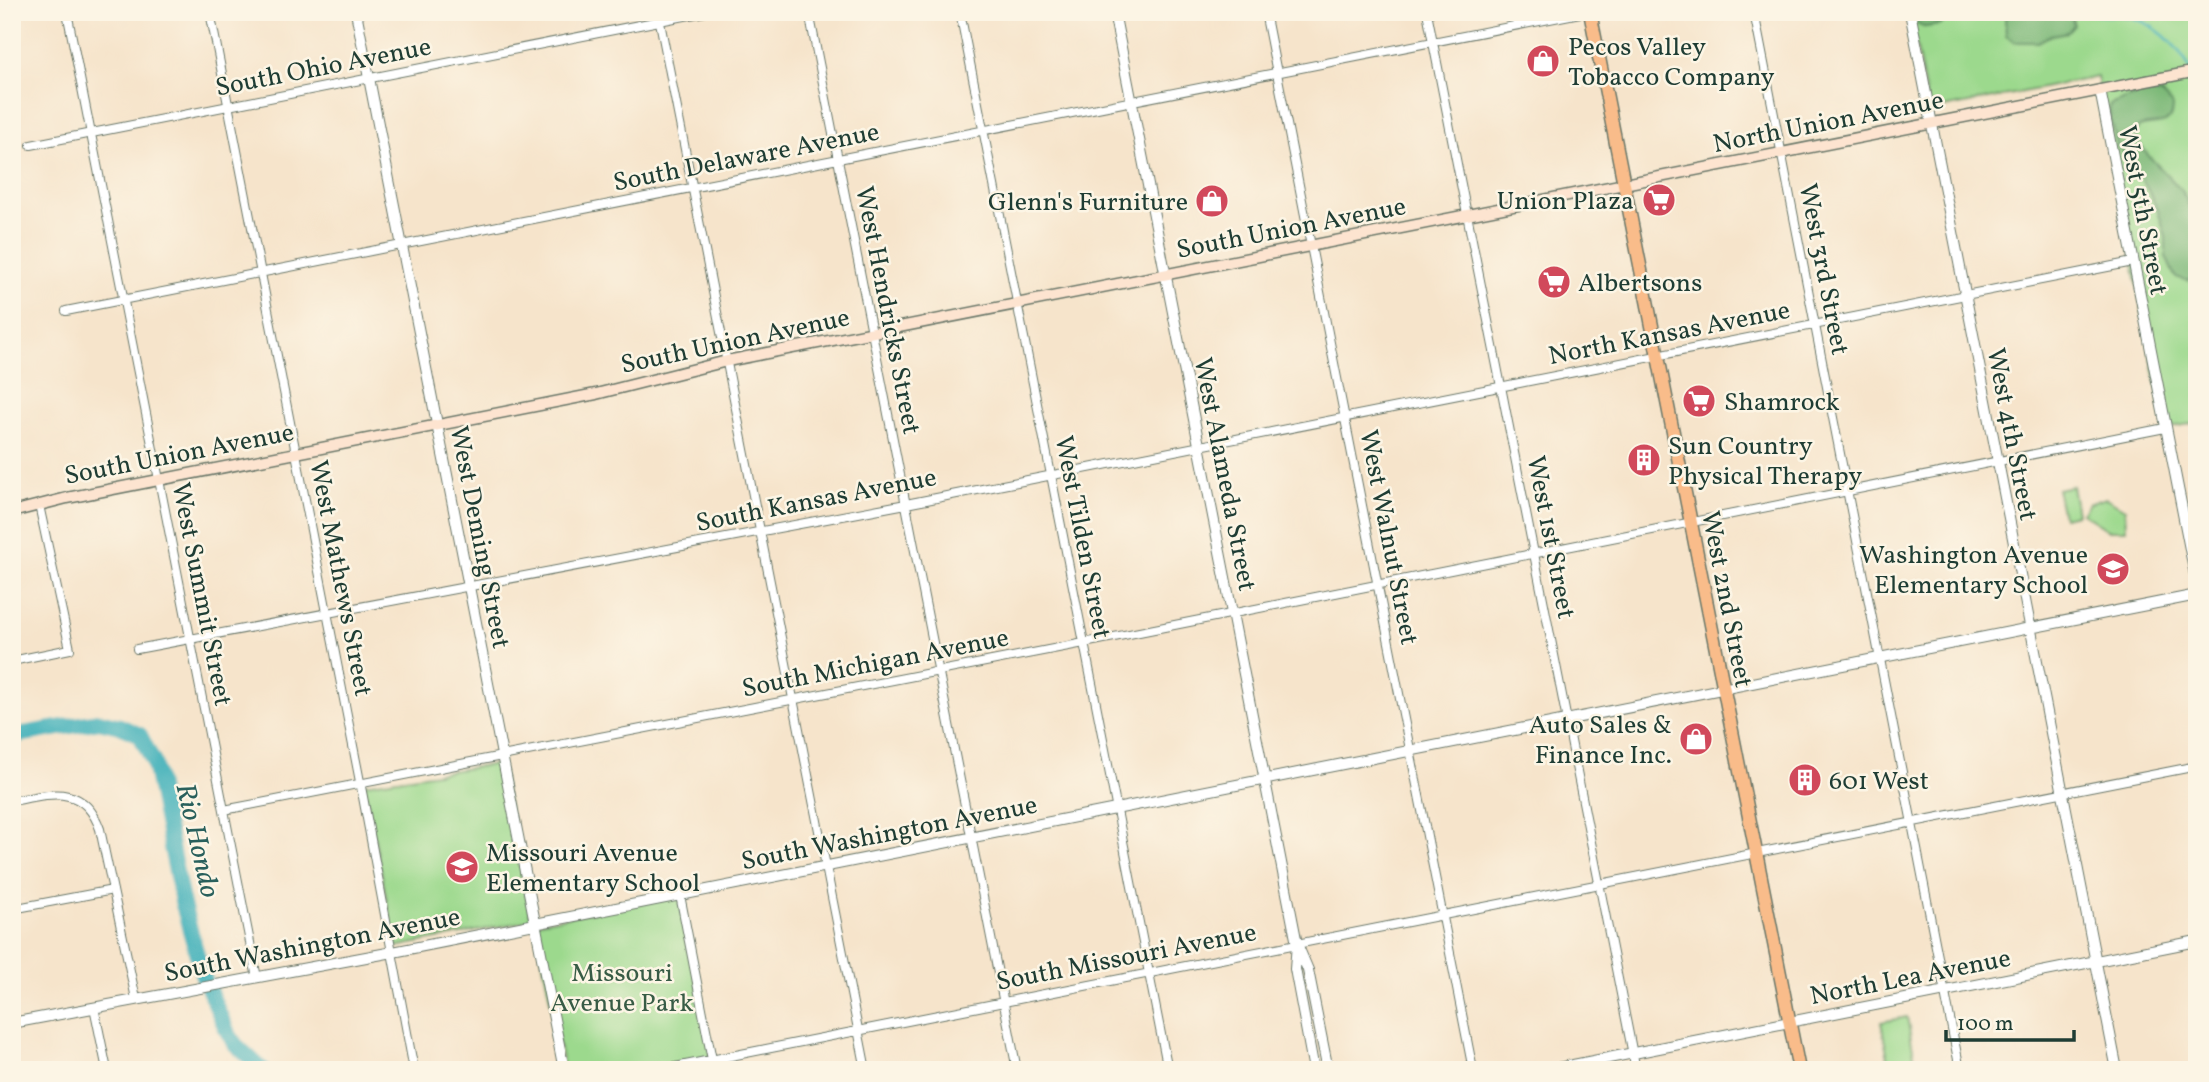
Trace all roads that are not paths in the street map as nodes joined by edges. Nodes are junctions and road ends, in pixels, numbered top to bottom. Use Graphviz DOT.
graph roads {
  1 [pos="67,12"];
  2 [pos="209,12"];
  3 [pos="356,12"];
  4 [pos="705,12"];
  5 [pos="809,12"];
  6 [pos="960,12"];
  7 [pos="1114,12"];
  8 [pos="1265,12"];
  9 [pos="1427,12"];
  10 [pos="1588,12"];
  11 [pos="1754,12"];
  12 [pos="1910,12"];
  13 [pos="659,17"];
  14 [pos="1433,42"];
  15 [pos="2197,71"];
  16 [pos="1277,73"];
  17 [pos="370,78"];
  18 [pos="2100,90"];
  19 [pos="1131,102"];
  20 [pos="228,106"];
  21 [pos="1932,123"];
  22 [pos="983,131"];
  23 [pos="91,134"];
  24 [pos="31,145"];
  25 [pos="1781,153"];
  26 [pos="838,159"];
  27 [pos="1623,185"];
  28 [pos="693,188"];
  29 [pos="1467,215"];
  30 [pos="402,245"];
  31 [pos="1311,246"];
  32 [pos="2133,262"];
  33 [pos="261,274"];
  34 [pos="1166,275"];
  35 [pos="1964,295"];
  36 [pos="124,300"];
  37 [pos="1017,305"];
  38 [pos="66,311"];
  39 [pos="1814,325"];
  40 [pos="872,333"];
  41 [pos="1657,356"];
  42 [pos="727,361"];
  43 [pos="1501,387"];
  44 [pos="1345,418"];
  45 [pos="438,425"];
  46 [pos="2165,428"];
  47 [pos="1199,446"];
  48 [pos="296,452"];
  49 [pos="1996,461"];
  50 [pos="1051,475"];
  51 [pos="159,480"];
  52 [pos="1847,491"];
  53 [pos="905,504"];
  54 [pos="39,505"];
  55 [pos="12,512"];
  56 [pos="1690,522"];
  57 [pos="760,531"];
  58 [pos="1534,553"];
  59 [pos="1378,583"];
  60 [pos="2197,585"];
  61 [pos="469,586"];
  62 [pos="2197,595"];
  63 [pos="1232,612"];
  64 [pos="327,613"];
  65 [pos="2029,628"];
  66 [pos="190,639"];
  67 [pos="1084,643"];
  68 [pos="137,649"];
  69 [pos="1879,658"];
  70 [pos="12,661"];
  71 [pos="939,670"];
  72 [pos="1723,689"];
  73 [pos="793,699"];
  74 [pos="1567,720"];
  75 [pos="1411,751"];
  76 [pos="502,756"];
  77 [pos="2197,766"];
  78 [pos="1265,780"];
  79 [pos="361,785"];
  80 [pos="2062,792"];
  81 [pos="12,802"];
  82 [pos="1116,809"];
  83 [pos="224,810"];
  84 [pos="1912,822"];
  85 [pos="971,838"];
  86 [pos="1756,853"];
  87 [pos="826,866"];
  88 [pos="1599,884"];
  89 [pos="113,890"];
  90 [pos="680,895"];
  91 [pos="12,909"];
  92 [pos="1443,915"];
  93 [pos="535,923"];
  94 [pos="2197,941"];
  95 [pos="1297,944"];
  96 [pos="393,952"];
  97 [pos="2095,961"];
  98 [pos="1149,973"];
  99 [pos="257,978"];
  100 [pos="1944,990"];
  101 [pos="136,999"];
  102 [pos="1003,1002"];
  103 [pos="94,1007"];
  104 [pos="1789,1021"];
  105 [pos="12,1023"];
  106 [pos="858,1031"];
  107 [pos="1632,1053"];
  108 [pos="712,1060"];
  109 [pos="107,1070"];
  110 [pos="414,1070"];
  111 [pos="564,1070"];
  112 [pos="660,1070"];
  113 [pos="714,1070"];
  114 [pos="866,1070"];
  115 [pos="1017,1070"];
  116 [pos="1168,1070"];
  117 [pos="1314,1070"];
  118 [pos="1328,1070"];
  119 [pos="1474,1070"];
  120 [pos="1548,1070"];
  121 [pos="1636,1070"];
  122 [pos="1799,1070"];
  123 [pos="1960,1070"];
  124 [pos="2117,1070"];
  1 -- 23 [label="street, West Summit Street"];
  2 -- 20 [label="street, West Mathews Street"];
  3 -- 17 [label="street, West Deming Street"];
  4 -- 13 [label="street, South Ohio Avenue"];
  5 -- 26 [label="street, West Hendricks Street"];
  6 -- 22 [label="street, West Tilden Street"];
  7 -- 19 [label="street, West Alameda Street"];
  8 -- 16 [label="street, West Walnut Street"];
  9 -- 14 [label="street, West 1st Street"];
  10 -- 14 [label="street, South Delaware Avenue"];
  10 -- 27 [label="main road, West 2nd Street"];
  11 -- 25 [label="street, West 3rd Street"];
  12 -- 21 [label="street, West 4th Street"];
  13 -- 17 [label="street, South Ohio Avenue"];
  13 -- 28 [label="street"];
  14 -- 16 [label="street, South Delaware Avenue"];
  14 -- 29 [label="street, West 1st Street"];
  15 -- 18 [label="main road, North Union Avenue"];
  16 -- 19 [label="street, South Delaware Avenue"];
  16 -- 31 [label="street, West Walnut Street"];
  17 -- 20 [label="street, South Ohio Avenue"];
  17 -- 30 [label="street, West Deming Street"];
  18 -- 21 [label="main road, North Union Avenue"];
  18 -- 32 [label="street, West 5th Street"];
  19 -- 22 [label="street, South Delaware Avenue"];
  19 -- 34 [label="street, West Alameda Street"];
  20 -- 23 [label="street, South Ohio Avenue"];
  20 -- 33 [label="street, West Mathews Street"];
  21 -- 25 [label="main road, North Union Avenue"];
  21 -- 35 [label="street, West 4th Street"];
  22 -- 26 [label="street, South Delaware Avenue"];
  22 -- 37 [label="street, West Tilden Street"];
  23 -- 24 [label="street, South Ohio Avenue"];
  23 -- 36 [label="street, West Summit Street"];
  25 -- 27 [label="main road, North Union Avenue"];
  25 -- 39 [label="street, West 3rd Street"];
  26 -- 28 [label="street, South Delaware Avenue"];
  26 -- 40 [label="street, West Hendricks Street"];
  27 -- 29 [label="main road, North Union Avenue"];
  27 -- 41 [label="main road, West 2nd Street"];
  28 -- 30 [label="street, South Delaware Avenue"];
  28 -- 42 [label="street"];
  29 -- 31 [label="main road, South Union Avenue"];
  29 -- 43 [label="street, West 1st Street"];
  30 -- 33 [label="street, South Delaware Avenue"];
  30 -- 45 [label="street, West Deming Street"];
  31 -- 34 [label="main road, South Union Avenue"];
  31 -- 44 [label="street, West Walnut Street"];
  32 -- 35 [label="street, North Kansas Avenue"];
  32 -- 46 [label="street, West 5th Street"];
  33 -- 36 [label="street, South Delaware Avenue"];
  33 -- 48 [label="street, West Mathews Street"];
  34 -- 37 [label="main road, South Union Avenue"];
  34 -- 47 [label="street, West Alameda Street"];
  35 -- 39 [label="street, North Kansas Avenue"];
  35 -- 49 [label="street, West 4th Street"];
  36 -- 38 [label="street, South Delaware Avenue"];
  36 -- 51 [label="street, West Summit Street"];
  37 -- 40 [label="main road, South Union Avenue"];
  37 -- 50 [label="street, West Tilden Street"];
  39 -- 41 [label="street, North Kansas Avenue"];
  39 -- 52 [label="street, West 3rd Street"];
  40 -- 42 [label="main road, South Union Avenue"];
  40 -- 53 [label="street, West Hendricks Street"];
  41 -- 43 [label="street, North Kansas Avenue"];
  41 -- 56 [label="main road, West 2nd Street"];
  42 -- 45 [label="main road, South Union Avenue"];
  42 -- 57 [label="street"];
  43 -- 44 [label="street, South Kansas Avenue"];
  43 -- 58 [label="street, West 1st Street"];
  44 -- 47 [label="street, South Kansas Avenue"];
  44 -- 59 [label="street, West Walnut Street"];
  45 -- 48 [label="main road, South Union Avenue"];
  45 -- 61 [label="street, West Deming Street"];
  46 -- 49 [label="street, South Michigan Avenue"];
  46 -- 60 [label="street, West 5th Street"];
  47 -- 50 [label="street, South Kansas Avenue"];
  47 -- 63 [label="street, West Alameda Street"];
  48 -- 51 [label="main road, South Union Avenue"];
  48 -- 64 [label="street, West Mathews Street"];
  49 -- 52 [label="street, South Michigan Avenue"];
  49 -- 65 [label="street, West 4th Street"];
  50 -- 53 [label="street, South Kansas Avenue"];
  50 -- 67 [label="street, West Tilden Street"];
  51 -- 54 [label="main road, South Union Avenue"];
  51 -- 66 [label="street, West Summit Street"];
  52 -- 56 [label="street, South Michigan Avenue"];
  52 -- 69 [label="street, West 3rd Street"];
  53 -- 57 [label="street, South Kansas Avenue"];
  53 -- 71 [label="street, West Hendricks Street"];
  54 -- 55 [label="main road, South Union Avenue"];
  54 -- 70 [label="street"];
  56 -- 58 [label="street, South Michigan Avenue"];
  56 -- 72 [label="main road, West 2nd Street"];
  57 -- 61 [label="street, South Kansas Avenue"];
  57 -- 73 [label="street"];
  58 -- 59 [label="street, South Michigan Avenue"];
  58 -- 74 [label="street, West 1st Street"];
  59 -- 63 [label="street, South Michigan Avenue"];
  59 -- 75 [label="street, West Walnut Street"];
  61 -- 64 [label="street, South Kansas Avenue"];
  61 -- 76 [label="street, West Deming Street"];
  62 -- 65 [label="street, South Washington Avenue"];
  63 -- 67 [label="street, South Michigan Avenue"];
  63 -- 78 [label="street, West Alameda Street"];
  64 -- 66 [label="street, South Kansas Avenue"];
  64 -- 79 [label="street, West Mathews Street"];
  65 -- 69 [label="street, South Washington Avenue"];
  65 -- 80 [label="street, West 4th Street"];
  66 -- 68 [label="street, South Kansas Avenue"];
  66 -- 83 [label="street, West Summit Street"];
  67 -- 71 [label="street, South Michigan Avenue"];
  67 -- 82 [label="street, West Tilden Street"];
  69 -- 72 [label="street, South Washington Avenue"];
  69 -- 84 [label="street, West 3rd Street"];
  71 -- 73 [label="street, South Michigan Avenue"];
  71 -- 85 [label="street, West Hendricks Street"];
  72 -- 74 [label="street, South Washington Avenue"];
  72 -- 86 [label="main road, West 2nd Street"];
  73 -- 76 [label="street, South Michigan Avenue"];
  73 -- 87 [label="street"];
  74 -- 75 [label="street, South Washington Avenue"];
  74 -- 88 [label="street, West 1st Street"];
  75 -- 78 [label="street, South Washington Avenue"];
  75 -- 92 [label="street, West Walnut Street"];
  76 -- 79 [label="street, South Michigan Avenue"];
  76 -- 93 [label="street, West Deming Street"];
  77 -- 80 [label="street, South Missouri Avenue"];
  78 -- 82 [label="street, South Washington Avenue"];
  78 -- 95 [label="street, West Alameda Street"];
  79 -- 83 [label="street, South Michigan Avenue"];
  79 -- 96 [label="street, West Mathews Street"];
  80 -- 84 [label="street, South Missouri Avenue"];
  80 -- 97 [label="street, West 4th Street"];
  81 -- 89 [label="street"];
  82 -- 85 [label="street, South Washington Avenue"];
  82 -- 98 [label="street, West Tilden Street"];
  83 -- 99 [label="street, West Summit Street"];
  84 -- 86 [label="street, South Missouri Avenue"];
  84 -- 100 [label="street, West 3rd Street"];
  85 -- 87 [label="street, South Washington Avenue"];
  85 -- 102 [label="street, West Hendricks Street"];
  86 -- 88 [label="street, South Missouri Avenue"];
  86 -- 104 [label="main road, West 2nd Street"];
  87 -- 90 [label="street, South Washington Avenue"];
  87 -- 106 [label="street"];
  88 -- 92 [label="street, South Missouri Avenue"];
  88 -- 107 [label="street, West 1st Street"];
  89 -- 91 [label="street"];
  89 -- 101 [label="street"];
  90 -- 93 [label="street, South Washington Avenue"];
  90 -- 108 [label="street"];
  92 -- 95 [label="street, South Missouri Avenue"];
  92 -- 119 [label="street, West Walnut Street"];
  93 -- 96 [label="street, South Washington Avenue"];
  93 -- 111 [label="street, West Deming Street"];
  94 -- 97 [label="street, North Lea Avenue"];
  95 -- 98 [label="street, South Missouri Avenue"];
  95 -- 117 [label="street, West Alameda Street"];
  95 -- 118 [label="street, West Alameda Street"];
  96 -- 99 [label="street, South Washington Avenue"];
  96 -- 110 [label="street, West Mathews Street"];
  97 -- 100 [label="street, North Lea Avenue"];
  97 -- 124 [label="street, West 4th Street"];
  98 -- 102 [label="street, South Missouri Avenue"];
  98 -- 116 [label="street, West Tilden Street"];
  99 -- 101 [label="street, South Washington Avenue"];
  100 -- 104 [label="street, North Lea Avenue"];
  100 -- 123 [label="street, West 3rd Street"];
  101 -- 103 [label="street, South Washington Avenue"];
  102 -- 106 [label="street, South Missouri Avenue"];
  102 -- 115 [label="street, West Hendricks Street"];
  103 -- 105 [label="street, South Washington Avenue"];
  103 -- 109 [label="street"];
  104 -- 107 [label="street, North Lea Avenue"];
  104 -- 122 [label="main road, West 2nd Street"];
  106 -- 108 [label="street, South Missouri Avenue"];
  106 -- 114 [label="street"];
  107 -- 120 [label="street, North Lea Avenue"];
  107 -- 121 [label="street, West 1st Street"];
  108 -- 112 [label="street, South Missouri Avenue"];
  108 -- 113 [label="street"];
}
